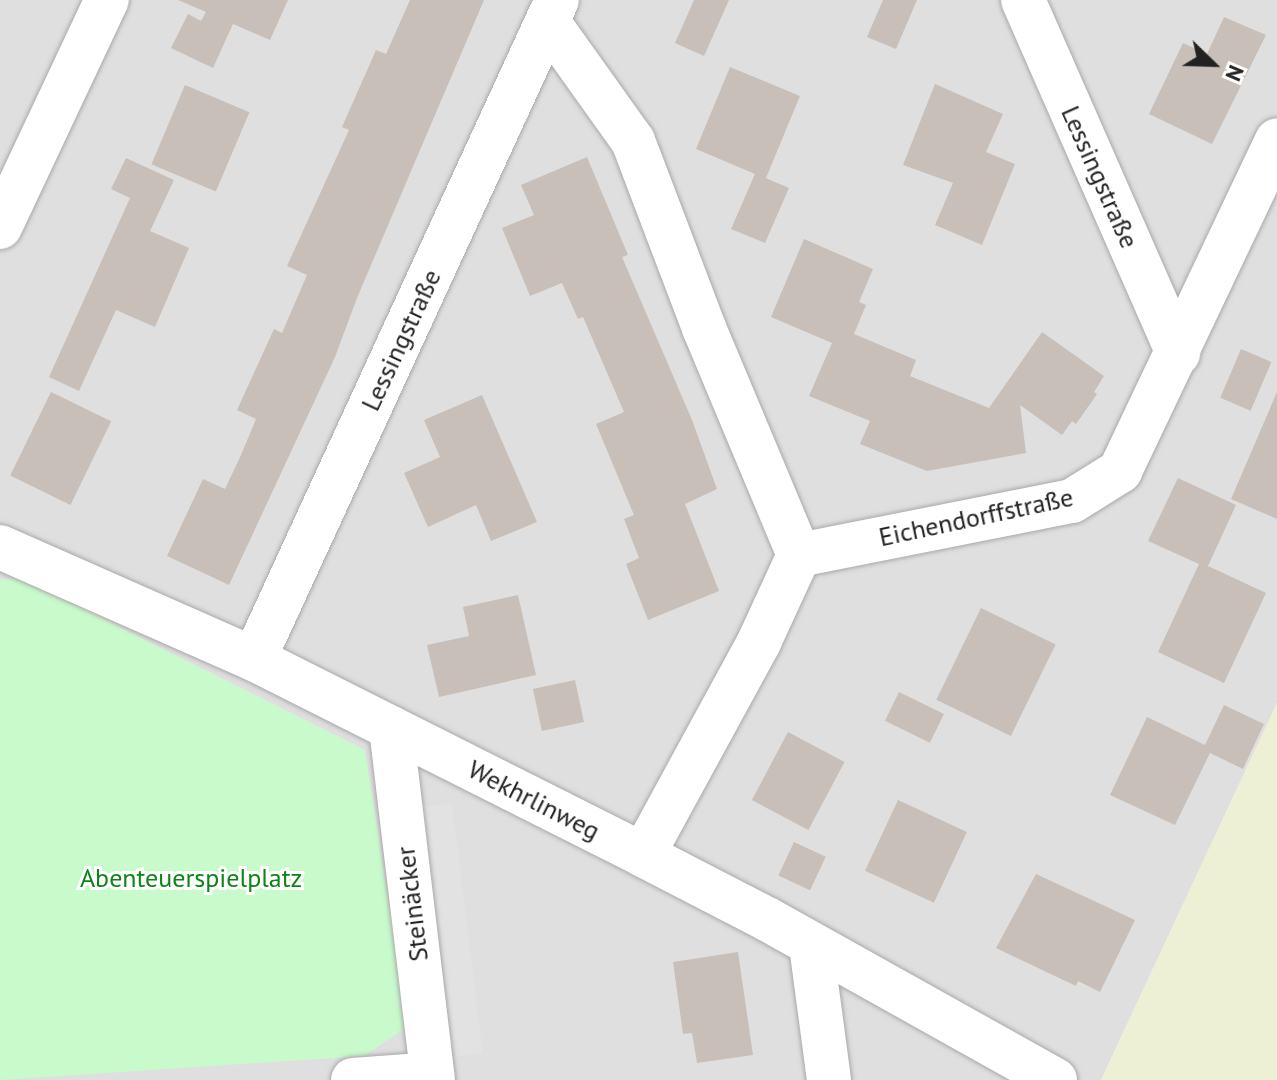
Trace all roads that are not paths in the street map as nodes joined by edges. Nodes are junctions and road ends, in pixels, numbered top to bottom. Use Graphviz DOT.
graph roads {
  1 [pos="107,0"];
  2 [pos="1023,0"];
  3 [pos="553,11"];
  4 [pos="1277,140"];
  5 [pos="0,227"];
  6 [pos="1178,353"];
  7 [pos="0,547"];
  8 [pos="799,555"];
  9 [pos="254,659"];
  10 [pos="391,728"];
  11 [pos="643,855"];
  12 [pos="811,945"];
  13 [pos="1040,1076"];
  14 [pos="432,1077"];
  15 [pos="353,1080"];
  16 [pos="829,1080"];
  1 -- 5 [label="street"];
  2 -- 6 [label="street, Lessingstraße"];
  3 -- 8 [label="street, Lessingstraße"];
  3 -- 9 [label="street, Lessingstraße"];
  4 -- 6 [label="street, Eichendorffstraße"];
  6 -- 8 [label="street, Eichendorffstraße"];
  7 -- 9 [label="street, Wekhrlinweg"];
  8 -- 11 [label="street"];
  9 -- 10 [label="street, Wekhrlinweg"];
  10 -- 11 [label="street, Wekhrlinweg"];
  10 -- 14 [label="street, Steinäcker"];
  11 -- 12 [label="street, Wekhrlinweg"];
  12 -- 13 [label="street, Wekhrlinweg"];
  12 -- 16 [label="street"];
  14 -- 15 [label="street"];
}
